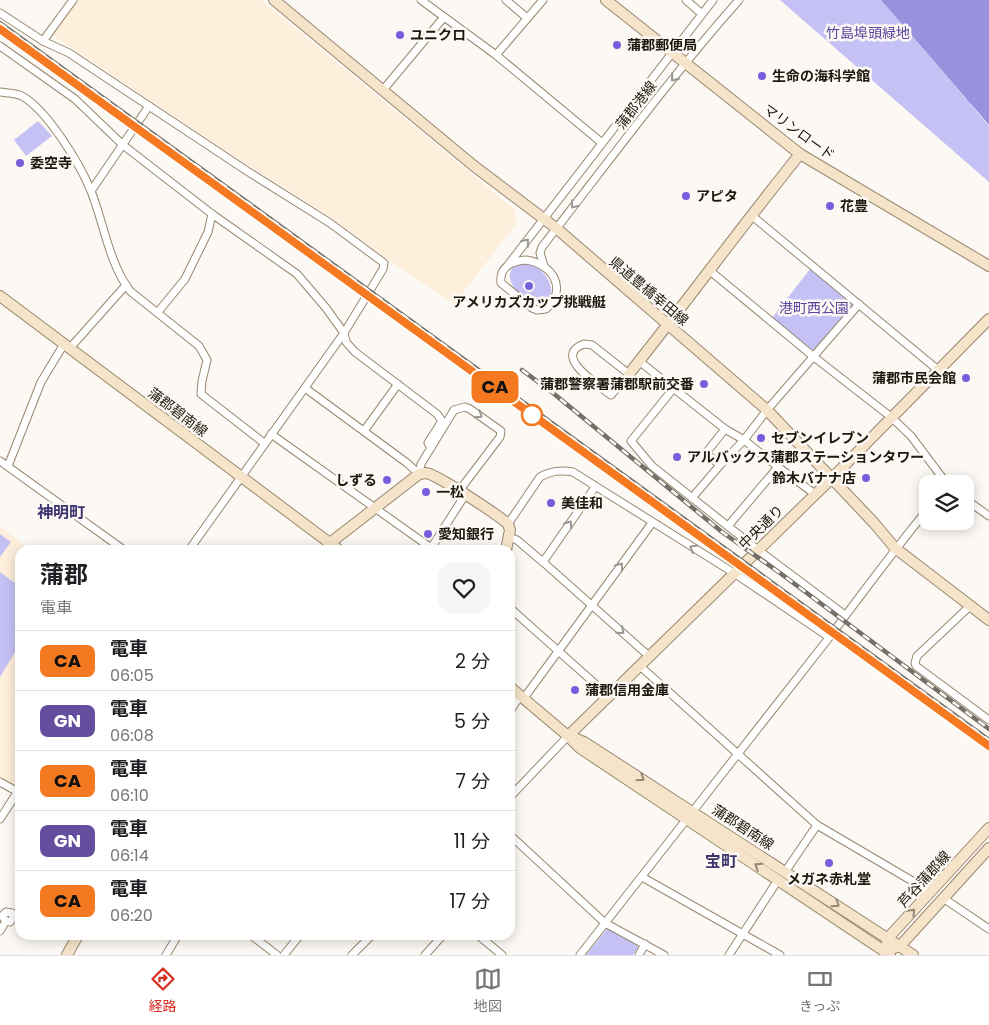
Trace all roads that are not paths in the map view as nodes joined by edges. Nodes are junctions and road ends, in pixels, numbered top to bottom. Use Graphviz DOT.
graph roads {
  1 [pos="73,0"];
  2 [pos="274,0"];
  3 [pos="421,0"];
  4 [pos="506,0"];
  5 [pos="543,0"];
  6 [pos="606,0"];
  7 [pos="686,0"];
  8 [pos="713,0"];
  9 [pos="739,0"];
  10 [pos="0,13"];
  11 [pos="702,14"];
  12 [pos="444,17"];
  13 [pos="527,18"];
  14 [pos="43,41"];
  15 [pos="0,46"];
  16 [pos="673,53"];
  17 [pos="496,56"];
  18 [pos="686,63"];
  19 [pos="383,90"];
  20 [pos="0,92"];
  21 [pos="149,106"];
  22 [pos="602,143"];
  23 [pos="123,145"];
  24 [pos="800,154"];
  25 [pos="91,191"];
  26 [pos="212,214"];
  27 [pos="751,215"];
  28 [pos="543,218"];
  29 [pos="556,228"];
  30 [pos="508,265"];
  31 [pos="544,266"];
  32 [pos="989,266"];
  33 [pos="709,270"];
  34 [pos="126,285"];
  35 [pos="0,296"];
  36 [pos="860,304"];
  37 [pos="158,312"];
  38 [pos="989,319"];
  39 [pos="668,326"];
  40 [pos="344,333"];
  41 [pos="67,346"];
  42 [pos="814,357"];
  43 [pos="639,361"];
  44 [pos="938,370"];
  45 [pos="629,374"];
  46 [pos="398,384"];
  47 [pos="305,388"];
  48 [pos="673,389"];
  49 [pos="767,410"];
  50 [pos="891,417"];
  51 [pos="725,429"];
  52 [pos="364,430"];
  53 [pos="271,434"];
  54 [pos="744,440"];
  55 [pos="264,443"];
  56 [pos="431,448"];
  57 [pos="0,461"];
  58 [pos="720,465"];
  59 [pos="8,466"];
  60 [pos="778,467"];
  61 [pos="418,474"];
  62 [pos="940,475"];
  63 [pos="240,476"];
  64 [pos="832,478"];
  65 [pos="595,487"];
  66 [pos="462,493"];
  67 [pos="815,494"];
  68 [pos="692,498"];
  69 [pos="974,505"];
  70 [pos="376,509"];
  71 [pos="989,516"];
  72 [pos="919,520"];
  73 [pos="652,523"];
  74 [pos="508,524"];
  75 [pos="728,526"];
  76 [pos="510,537"];
  77 [pos="117,545"];
  78 [pos="192,545"];
  79 [pos="326,545"];
  80 [pos="331,545"];
  81 [pos="426,545"];
  82 [pos="434,545"];
  83 [pos="508,545"];
  84 [pos="895,548"];
  85 [pos="758,550"];
  86 [pos="543,562"];
  87 [pos="734,573"];
  88 [pos="591,605"];
  89 [pos="970,606"];
  90 [pos="515,612"];
  91 [pos="845,615"];
  92 [pos="989,620"];
  93 [pos="829,637"];
  94 [pos="558,650"];
  95 [pos="650,657"];
  96 [pos="640,666"];
  97 [pos="515,691"];
  98 [pos="522,697"];
  99 [pos="610,697"];
  100 [pos="515,705"];
  101 [pos="989,720"];
  102 [pos="568,736"];
  103 [pos="737,753"];
  104 [pos="0,782"];
  105 [pos="15,789"];
  106 [pos="515,793"];
  107 [pos="15,797"];
  108 [pos="693,811"];
  109 [pos="0,819"];
  110 [pos="685,819"];
  111 [pos="816,825"];
  112 [pos="989,828"];
  113 [pos="515,840"];
  114 [pos="987,854"];
  115 [pos="782,876"];
  116 [pos="642,877"];
  117 [pos="930,892"];
  118 [pos="943,898"];
  119 [pos="6,922"];
  120 [pos="605,923"];
  121 [pos="989,929"];
  122 [pos="0,931"];
  123 [pos="743,935"];
  124 [pos="888,938"];
  125 [pos="75,940"];
  126 [pos="175,940"];
  127 [pos="258,940"];
  128 [pos="296,940"];
  129 [pos="367,940"];
  130 [pos="438,940"];
  131 [pos="484,940"];
  132 [pos="646,944"];
  133 [pos="900,946"];
  134 [pos="886,954"];
  135 [pos="67,955"];
  136 [pos="166,955"];
  137 [pos="277,955"];
  138 [pos="284,955"];
  139 [pos="352,955"];
  140 [pos="425,955"];
  141 [pos="502,955"];
  142 [pos="580,955"];
  143 [pos="639,955"];
  144 [pos="664,955"];
  145 [pos="729,955"];
  146 [pos="780,955"];
  147 [pos="913,955"];
  1 -- 14 [label="street"];
  2 -- 19 [label="main road, 県道豊橋幸田線"];
  3 -- 12 [label="street"];
  4 -- 13 [label="street"];
  5 -- 13 [label="street"];
  6 -- 16 [label="main road, マリンロード"];
  7 -- 11 [label="street"];
  8 -- 11 [label="street, 蒲郡港線"];
  9 -- 18 [label="street, 蒲郡港線"];
  10 -- 14 [label="street"];
  11 -- 16 [label="street, 蒲郡港線"];
  12 -- 17 [label="street"];
  12 -- 19 [label="street"];
  13 -- 17 [label="street"];
  14 -- 21 [label="street"];
  15 -- 23 [label="street"];
  16 -- 18 [label="main road, マリンロード"];
  16 -- 22 [label="street, 蒲郡港線"];
  17 -- 22 [label="street"];
  18 -- 24 [label="main road, マリンロード"];
  18 -- 29 [label="street, 蒲郡港線, one-way"];
  19 -- 28 [label="main road, 県道豊橋幸田線"];
  20 -- 25 [label="street"];
  21 -- 23 [label="street"];
  21 -- 40 [label="street"];
  22 -- 28 [label="street, 蒲郡港線"];
  23 -- 25 [label="street"];
  23 -- 26 [label="street"];
  24 -- 27 [label="main road"];
  24 -- 32 [label="main road, マリンロード"];
  25 -- 34 [label="street"];
  26 -- 37 [label="street"];
  26 -- 40 [label="street"];
  27 -- 33 [label="main road"];
  27 -- 36 [label="street"];
  28 -- 29 [label="main road, 県道豊橋幸田線"];
  30 -- 28 [label="street, 蒲郡港線, one-way"];
  29 -- 31 [label="street, 蒲郡港線"];
  29 -- 39 [label="main road, 県道豊橋幸田線"];
  30 -- 31 [label="street"];
  30 -- 31 [label="street"];
  33 -- 39 [label="main road"];
  33 -- 42 [label="street"];
  34 -- 37 [label="street"];
  34 -- 41 [label="street"];
  35 -- 41 [label="main road, 蒲郡碧南線"];
  36 -- 42 [label="street"];
  36 -- 44 [label="street"];
  37 -- 55 [label="street"];
  38 -- 44 [label="main road, 中央通り"];
  39 -- 43 [label="main road"];
  39 -- 49 [label="main road, 県道豊橋幸田線"];
  40 -- 46 [label="street"];
  40 -- 47 [label="street"];
  41 -- 59 [label="street"];
  41 -- 63 [label="main road, 蒲郡碧南線"];
  42 -- 49 [label="street"];
  42 -- 50 [label="street"];
  43 -- 45 [label="main road"];
  43 -- 48 [label="street"];
  44 -- 50 [label="main road, 中央通り"];
  45 -- 45 [label="street"];
  46 -- 52 [label="street"];
  46 -- 56 [label="street"];
  47 -- 52 [label="street"];
  47 -- 53 [label="street"];
  48 -- 51 [label="street"];
  48 -- 68 [label="street"];
  49 -- 54 [label="street"];
  49 -- 64 [label="main road, 県道豊橋幸田線"];
  50 -- 62 [label="street"];
  50 -- 64 [label="main road, 中央通り"];
  51 -- 54 [label="street"];
  51 -- 58 [label="street"];
  52 -- 61 [label="street"];
  53 -- 55 [label="street"];
  53 -- 70 [label="street"];
  54 -- 58 [label="street"];
  54 -- 60 [label="street"];
  55 -- 63 [label="street"];
  56 -- 61 [label="street"];
  56 -- 66 [label="street, one-way"];
  57 -- 59 [label="street"];
  58 -- 68 [label="street"];
  59 -- 77 [label="street"];
  60 -- 67 [label="street"];
  60 -- 75 [label="street"];
  61 -- 66 [label="main road"];
  61 -- 70 [label="main road"];
  63 -- 78 [label="street"];
  63 -- 79 [label="main road, 蒲郡碧南線"];
  64 -- 67 [label="main road, 中央通り"];
  64 -- 84 [label="main road, 県道豊橋幸田線"];
  65 -- 73 [label="street"];
  65 -- 74 [label="street"];
  86 -- 65 [label="street, one-way"];
  66 -- 74 [label="main road"];
  66 -- 82 [label="street"];
  67 -- 85 [label="main road, 中央通り"];
  68 -- 75 [label="street"];
  69 -- 71 [label="street"];
  70 -- 80 [label="main road"];
  70 -- 81 [label="street"];
  72 -- 84 [label="street"];
  87 -- 73 [label="street, one-way"];
  88 -- 73 [label="street, one-way"];
  74 -- 76 [label="main road"];
  75 -- 85 [label="street"];
  76 -- 83 [label="main road"];
  76 -- 86 [label="street"];
  84 -- 89 [label="main road, 県道豊橋幸田線"];
  84 -- 91 [label="street"];
  85 -- 87 [label="main road, 中央通り"];
  85 -- 91 [label="street"];
  86 -- 88 [label="street"];
  87 -- 93 [label="street"];
  87 -- 95 [label="main road, 中央通り"];
  88 -- 94 [label="street"];
  88 -- 95 [label="street, one-way"];
  89 -- 92 [label="main road, 県道豊橋幸田線"];
  89 -- 101 [label="street"];
  90 -- 94 [label="street"];
  91 -- 93 [label="street"];
  93 -- 103 [label="street"];
  94 -- 98 [label="street"];
  94 -- 99 [label="street"];
  95 -- 96 [label="main road, 中央通り"];
  96 -- 99 [label="main road, 中央通り"];
  96 -- 103 [label="street"];
  97 -- 98 [label="main road, 蒲郡碧南線"];
  98 -- 100 [label="street"];
  98 -- 102 [label="main road, 蒲郡碧南線"];
  99 -- 102 [label="main road, 中央通り"];
  102 -- 106 [label="street, 中央通り"];
  102 -- 108 [label="main road, 蒲郡碧南線, one-way"];
  102 -- 110 [label="main road, 蒲郡碧南線"];
  103 -- 108 [label="street"];
  103 -- 111 [label="street"];
  104 -- 105 [label="street"];
  107 -- 109 [label="street"];
  108 -- 110 [label="street"];
  108 -- 115 [label="main road, 蒲郡碧南線"];
  115 -- 110 [label="main road, 蒲郡碧南線, one-way"];
  110 -- 116 [label="street"];
  111 -- 115 [label="street"];
  111 -- 117 [label="street"];
  112 -- 117 [label="main road, 芦谷蒲郡線"];
  113 -- 120 [label="street"];
  114 -- 118 [label="main road, 芦谷蒲郡線"];
  115 -- 123 [label="street"];
  115 -- 124 [label="main road, 蒲郡碧南線, one-way"];
  115 -- 134 [label="main road, 蒲郡碧南線"];
  116 -- 120 [label="street"];
  116 -- 123 [label="street"];
  124 -- 117 [label="main road, 芦谷蒲郡線, one-way"];
  118 -- 121 [label="street"];
  118 -- 133 [label="main road, 芦谷蒲郡線"];
  119 -- 122 [label="street"];
  120 -- 132 [label="street"];
  120 -- 142 [label="street"];
  123 -- 145 [label="street"];
  123 -- 146 [label="street"];
  124 -- 133 [label="main road, 蒲郡碧南線"];
  124 -- 134 [label="main road"];
  125 -- 135 [label="main road"];
  126 -- 136 [label="street"];
  127 -- 137 [label="street"];
  128 -- 138 [label="street"];
  129 -- 139 [label="street"];
  130 -- 140 [label="street"];
  131 -- 141 [label="street"];
  132 -- 143 [label="street"];
  132 -- 144 [label="street"];
  133 -- 134 [label="main road, 芦谷蒲郡線"];
  133 -- 147 [label="main road"];
}
